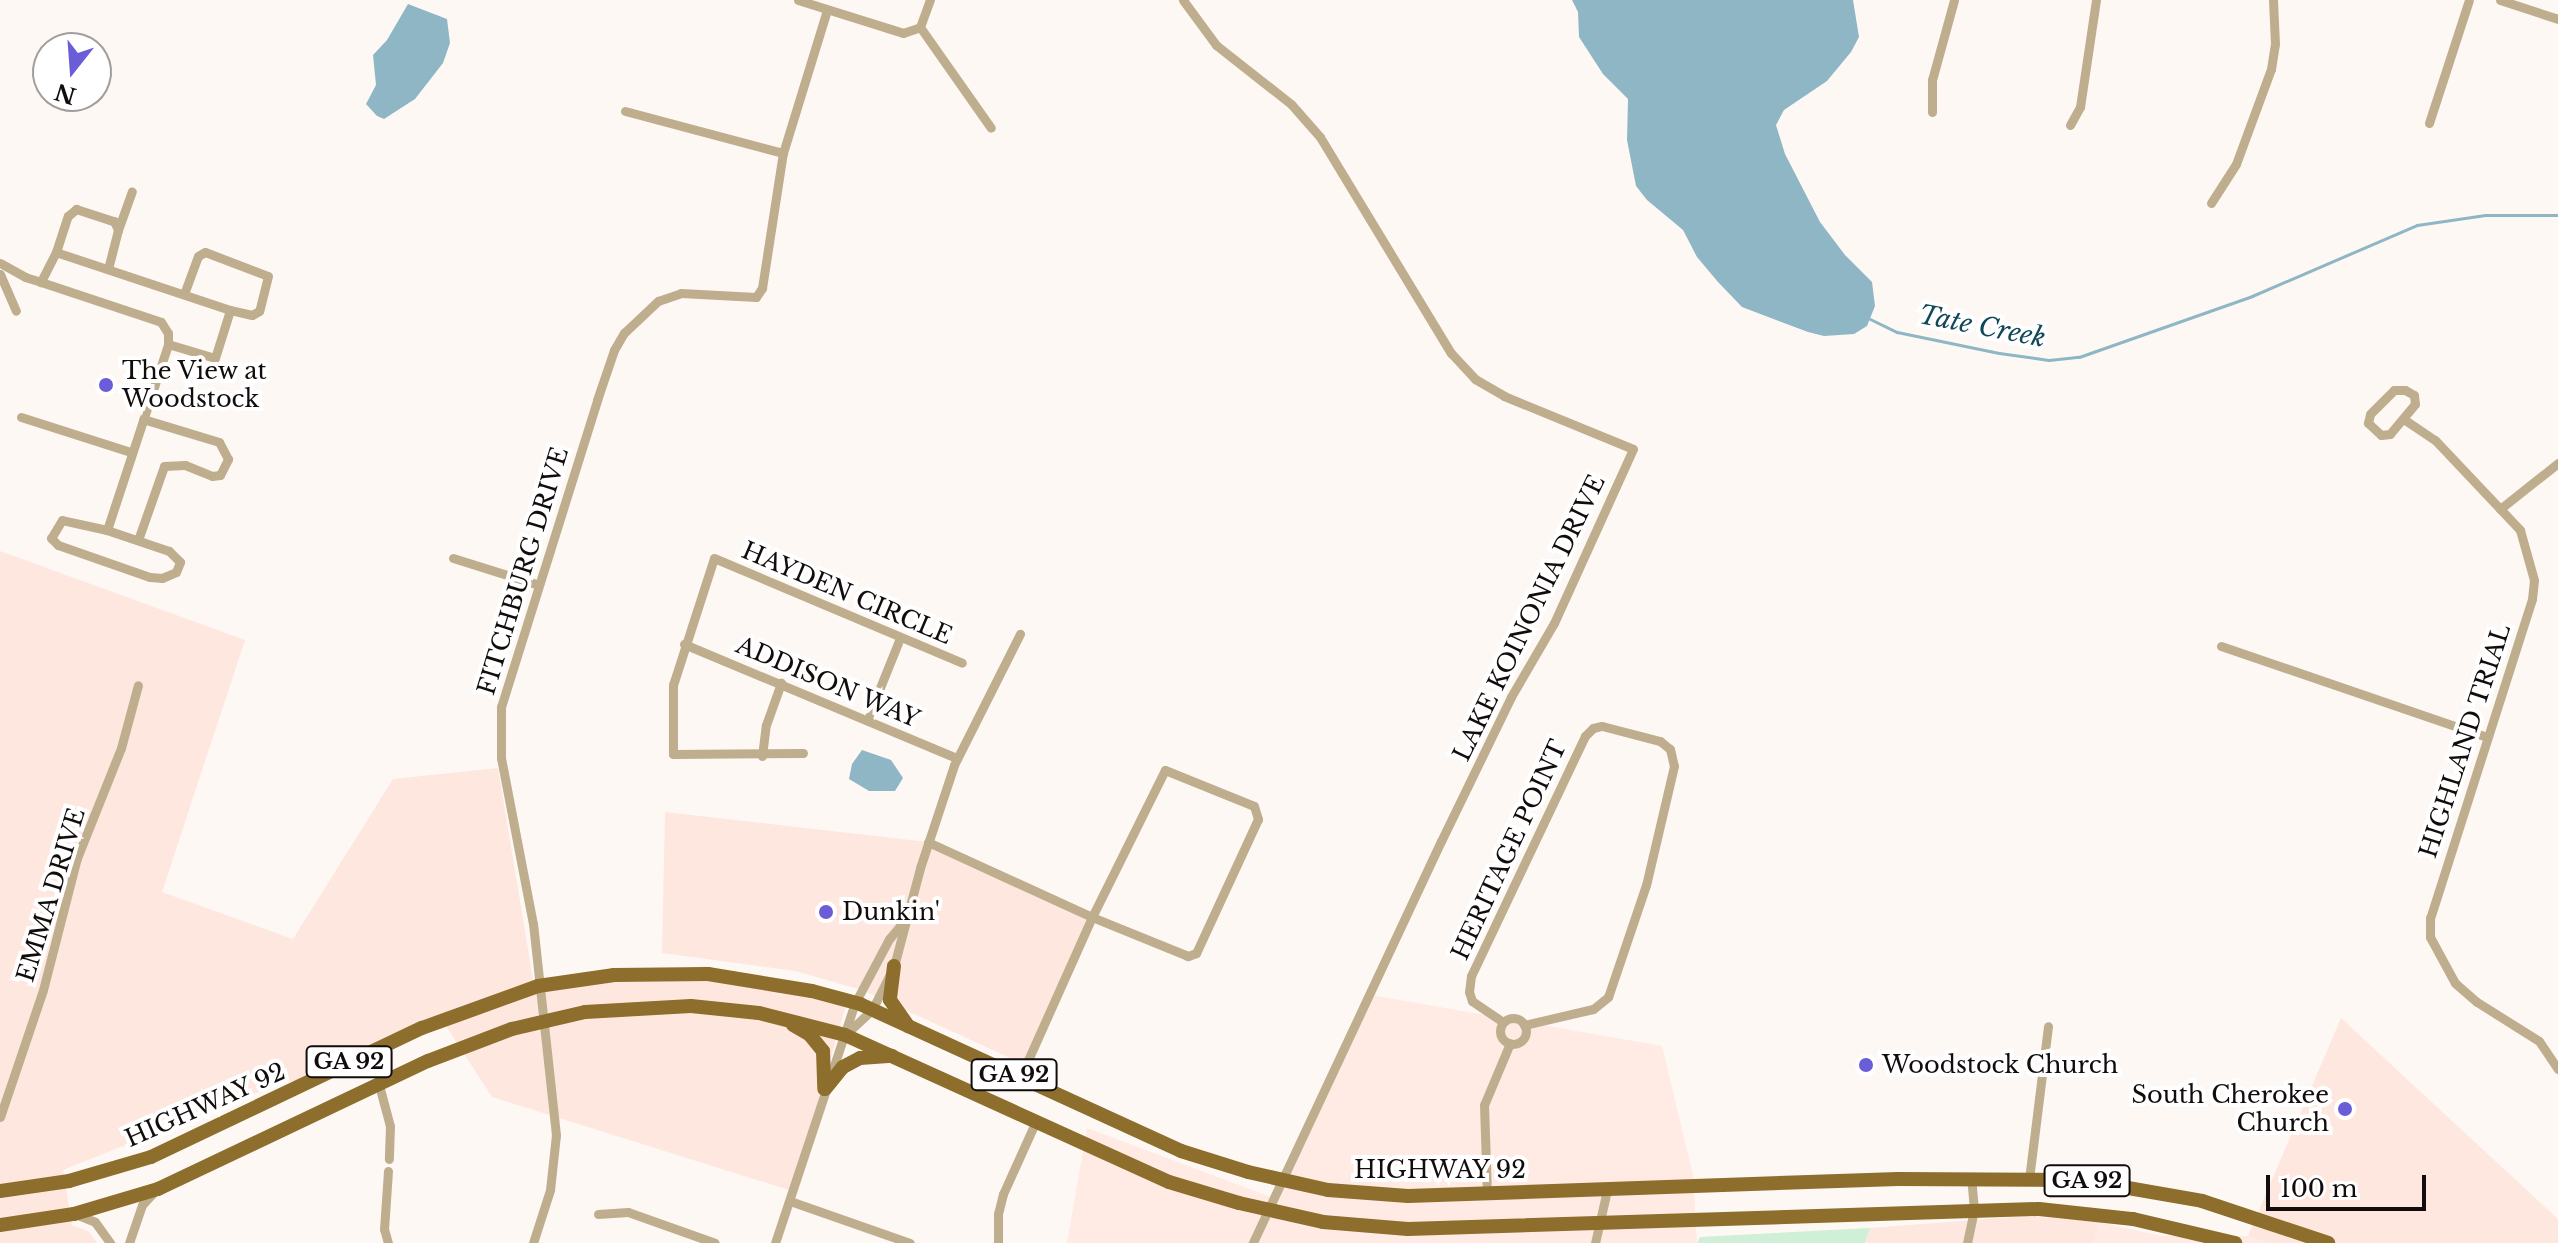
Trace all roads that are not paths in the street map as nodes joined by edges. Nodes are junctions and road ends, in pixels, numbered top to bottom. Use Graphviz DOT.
graph roads {
  1 [pos="798,0"];
  2 [pos="930,0"];
  3 [pos="1183,0"];
  4 [pos="1954,0"];
  5 [pos="2096,0"];
  6 [pos="2273,0"];
  7 [pos="2469,0"];
  8 [pos="2500,0"];
  9 [pos="827,10"];
  10 [pos="2558,19"];
  11 [pos="920,27"];
  12 [pos="625,111"];
  13 [pos="1932,112"];
  14 [pos="2429,123"];
  15 [pos="2070,125"];
  16 [pos="991,128"];
  17 [pos="783,153"];
  18 [pos="132,191"];
  19 [pos="2211,203"];
  20 [pos="118,230"];
  21 [pos="56,252"];
  22 [pos="0,263"];
  23 [pos="108,269"];
  24 [pos="0,274"];
  25 [pos="41,282"];
  26 [pos="184,294"];
  27 [pos="230,310"];
  28 [pos="16,311"];
  29 [pos="168,344"];
  30 [pos="21,417"];
  31 [pos="143,419"];
  32 [pos="2405,420"];
  33 [pos="131,452"];
  34 [pos="2558,463"];
  35 [pos="2500,509"];
  36 [pos="107,530"];
  37 [pos="138,540"];
  38 [pos="453,558"];
  39 [pos="539,585"];
  40 [pos="1020,634"];
  41 [pos="900,638"];
  42 [pos="684,644"];
  43 [pos="2221,646"];
  44 [pos="962,663"];
  45 [pos="781,683"];
  46 [pos="138,685"];
  47 [pos="867,720"];
  48 [pos="2487,737"];
  49 [pos="803,753"];
  50 [pos="762,756"];
  51 [pos="957,758"];
  52 [pos="928,842"];
  53 [pos="1092,917"];
  54 [pos="905,920"];
  55 [pos="894,966"];
  56 [pos="538,986"];
  57 [pos="855,1003"];
  58 [pos="872,1010"];
  59 [pos="779,1017"];
  60 [pos="545,1020"];
  61 [pos="1503,1022"];
  62 [pos="1524,1025"];
  63 [pos="909,1026"];
  64 [pos="2048,1026"];
  65 [pos="845,1035"];
  66 [pos="1510,1043"];
  67 [pos="895,1056"];
  68 [pos="2558,1069"];
  69 [pos="1020,1078"];
  70 [pos="379,1085"];
  71 [pos="824,1089"];
  72 [pos="0,1117"];
  73 [pos="1036,1121"];
  74 [pos="389,1159"];
  75 [pos="388,1171"];
  76 [pos="1971,1178"];
  77 [pos="2029,1179"];
  78 [pos="1282,1181"];
  79 [pos="158,1189"];
  80 [pos="1607,1190"];
  81 [pos="0,1191"];
  82 [pos="1487,1195"];
  83 [pos="790,1201"];
  84 [pos="1974,1210"];
  85 [pos="1269,1211"];
  86 [pos="74,1214"];
  87 [pos="598,1214"];
  88 [pos="1600,1223"];
  89 [pos="0,1225"];
  90 [pos="904,1242"];
  91 [pos="110,1243"];
  92 [pos="129,1243"];
  93 [pos="388,1243"];
  94 [pos="533,1243"];
  95 [pos="715,1243"];
  96 [pos="775,1243"];
  97 [pos="998,1243"];
  98 [pos="1253,1243"];
  99 [pos="1595,1243"];
  100 [pos="1967,1243"];
  101 [pos="2235,1243"];
  102 [pos="2328,1243"];
  1 -- 9 [label="street"];
  2 -- 11 [label="street"];
  3 -- 78 [label="street, LAKE KOINONIA DRIVE"];
  4 -- 13 [label="street"];
  5 -- 15 [label="street"];
  6 -- 19 [label="street"];
  7 -- 14 [label="street"];
  8 -- 10 [label="street"];
  9 -- 11 [label="street"];
  9 -- 17 [label="street"];
  11 -- 16 [label="street"];
  12 -- 17 [label="street"];
  17 -- 39 [label="street, FITCHBURG DRIVE"];
  18 -- 20 [label="street"];
  20 -- 21 [label="street"];
  20 -- 23 [label="street"];
  21 -- 23 [label="street"];
  21 -- 25 [label="street"];
  22 -- 25 [label="street"];
  23 -- 26 [label="street"];
  24 -- 28 [label="street"];
  25 -- 29 [label="street"];
  26 -- 27 [label="street"];
  26 -- 27 [label="street"];
  27 -- 29 [label="street"];
  29 -- 31 [label="street"];
  30 -- 33 [label="street"];
  31 -- 33 [label="street"];
  31 -- 37 [label="street"];
  32 -- 32 [label="street"];
  32 -- 35 [label="street, HIGHLAND TRIAL"];
  33 -- 36 [label="street"];
  34 -- 35 [label="street"];
  35 -- 48 [label="street, HIGHLAND TRIAL"];
  36 -- 37 [label="street"];
  36 -- 37 [label="street"];
  38 -- 39 [label="street"];
  39 -- 56 [label="street, FITCHBURG DRIVE"];
  40 -- 51 [label="street"];
  41 -- 42 [label="street, HAYDEN CIRCLE"];
  41 -- 44 [label="street, HAYDEN CIRCLE"];
  41 -- 47 [label="street"];
  42 -- 45 [label="street, ADDISON WAY"];
  42 -- 50 [label="street, HAYDEN CIRCLE"];
  43 -- 48 [label="street"];
  45 -- 47 [label="street, ADDISON WAY"];
  45 -- 50 [label="street"];
  46 -- 72 [label="street, EMMA DRIVE"];
  47 -- 51 [label="street, ADDISON WAY"];
  48 -- 68 [label="street, HIGHLAND TRIAL"];
  49 -- 50 [label="street, HAYDEN CIRCLE"];
  51 -- 52 [label="street"];
  52 -- 53 [label="street"];
  52 -- 54 [label="street"];
  53 -- 53 [label="street"];
  53 -- 69 [label="street"];
  54 -- 55 [label="street"];
  54 -- 57 [label="street"];
  55 -- 58 [label="street"];
  55 -- 63 [label="main road"];
  56 -- 57 [label="main road, HIGHWAY 92 / GA 92"];
  56 -- 60 [label="street, FITCHBURG DRIVE"];
  56 -- 81 [label="main road, HIGHWAY 92 / GA 92"];
  57 -- 58 [label="main road, HIGHWAY 92 / GA 92"];
  57 -- 65 [label="street"];
  58 -- 63 [label="main road, HIGHWAY 92 / GA 92"];
  58 -- 65 [label="street"];
  59 -- 60 [label="main road, GA 92"];
  59 -- 65 [label="main road, GA 92"];
  59 -- 71 [label="main road"];
  60 -- 70 [label="main road, GA 92"];
  60 -- 94 [label="street, FITCHBURG DRIVE"];
  61 -- 62 [label="street"];
  61 -- 62 [label="street, HERITAGE POINT"];
  61 -- 66 [label="street"];
  62 -- 66 [label="street"];
  63 -- 69 [label="main road, HIGHWAY 92 / GA 92"];
  64 -- 77 [label="street"];
  65 -- 67 [label="main road, GA 92"];
  65 -- 71 [label="street"];
  66 -- 82 [label="street"];
  67 -- 71 [label="main road"];
  67 -- 73 [label="main road, GA 92"];
  69 -- 78 [label="main road, HIGHWAY 92 / GA 92"];
  70 -- 74 [label="street"];
  70 -- 79 [label="main road, GA 92"];
  71 -- 83 [label="street"];
  73 -- 85 [label="main road, GA 92"];
  73 -- 97 [label="street"];
  75 -- 93 [label="street"];
  76 -- 77 [label="main road, HIGHWAY 92 / GA 92"];
  76 -- 80 [label="main road, HIGHWAY 92 / GA 92"];
  76 -- 84 [label="street"];
  77 -- 102 [label="main road, HIGHWAY 92 / GA 92"];
  78 -- 82 [label="main road, HIGHWAY 92 / GA 92"];
  78 -- 85 [label="street"];
  79 -- 86 [label="main road, GA 92"];
  79 -- 92 [label="street"];
  80 -- 82 [label="main road, HIGHWAY 92 / GA 92"];
  80 -- 88 [label="street"];
  83 -- 90 [label="street"];
  83 -- 96 [label="street"];
  84 -- 88 [label="main road, GA 92"];
  84 -- 100 [label="street"];
  84 -- 101 [label="main road, GA 92"];
  85 -- 88 [label="main road, GA 92"];
  85 -- 98 [label="street"];
  86 -- 89 [label="main road, GA 92"];
  86 -- 91 [label="street"];
  87 -- 95 [label="street"];
  88 -- 99 [label="street"];
}
